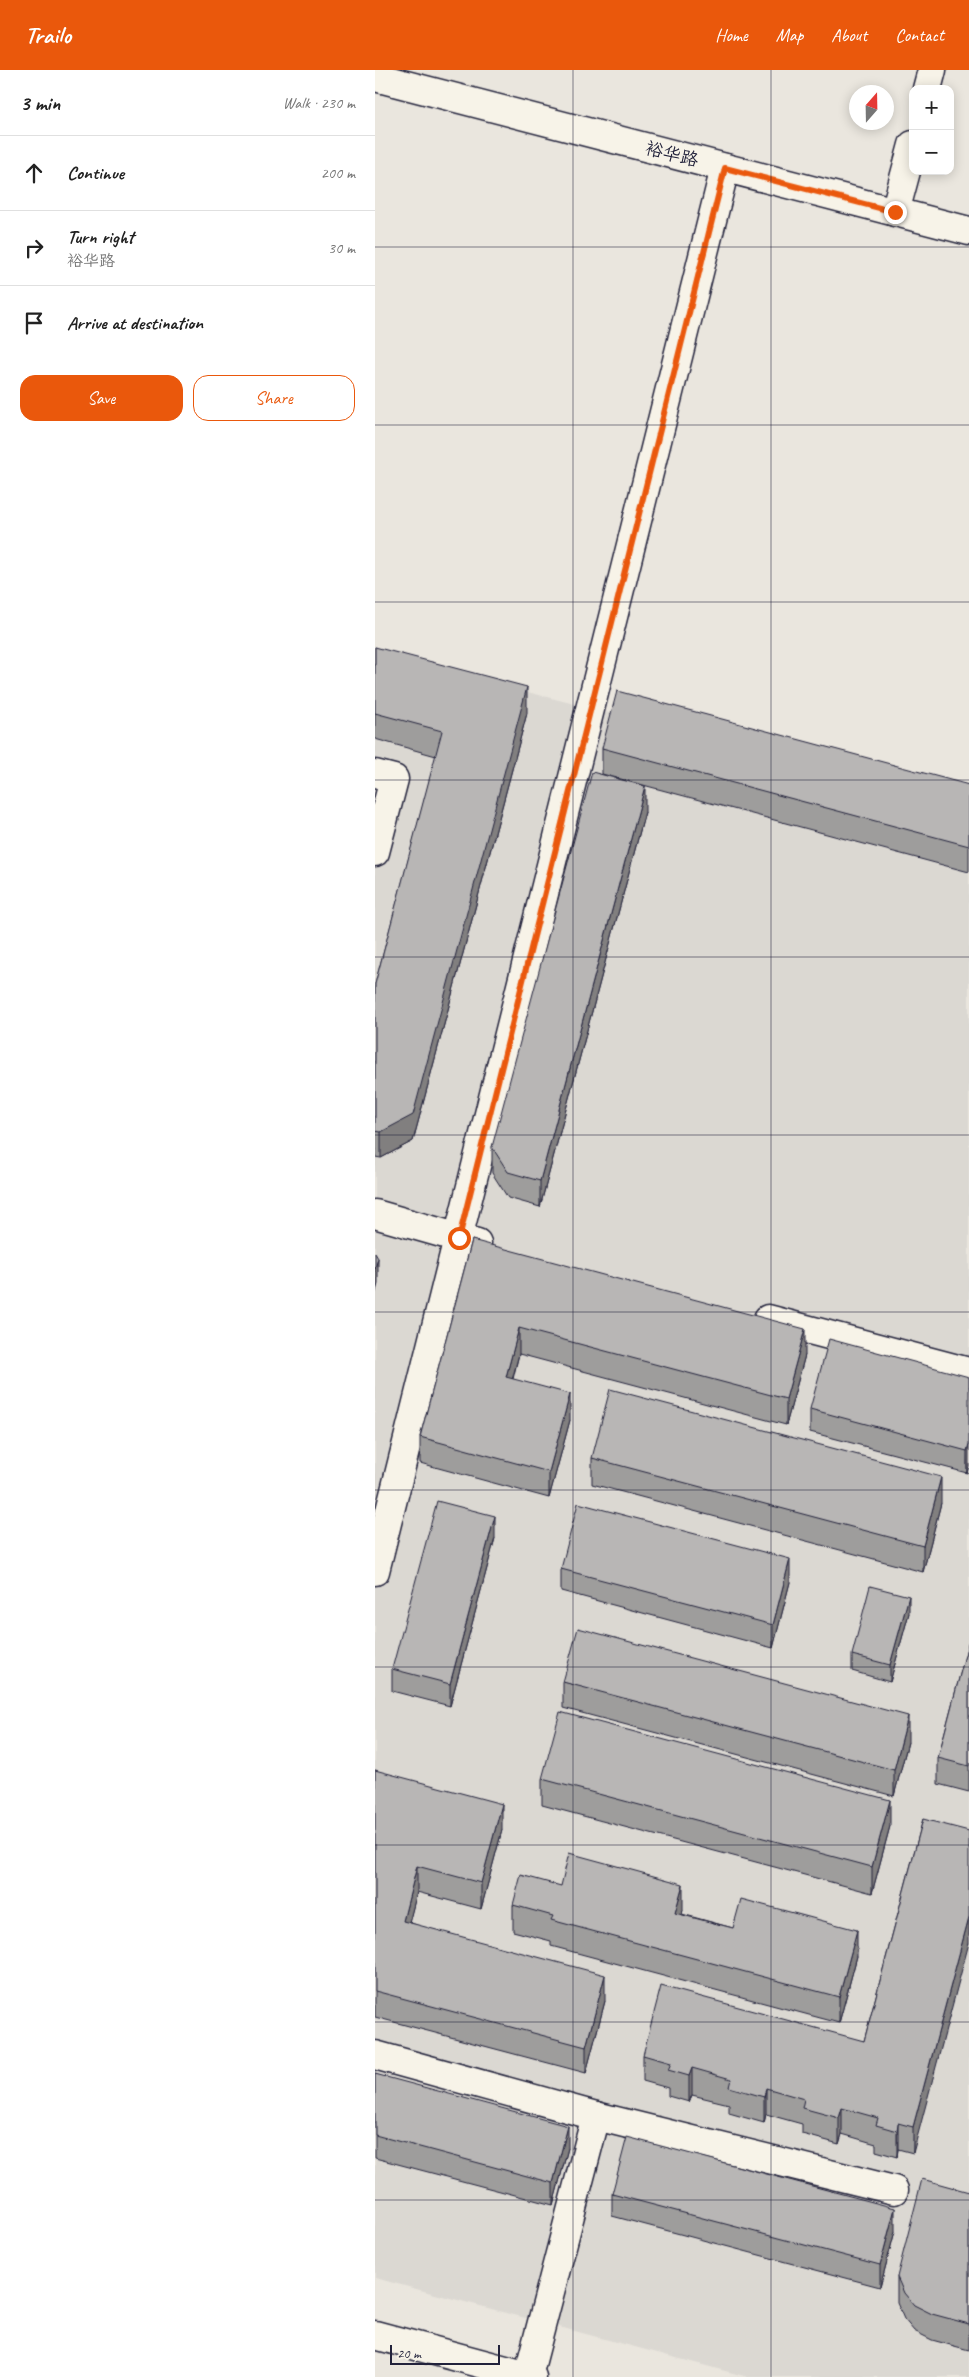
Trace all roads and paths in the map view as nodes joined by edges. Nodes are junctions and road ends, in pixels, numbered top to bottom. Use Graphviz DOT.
graph roads {
  1 [pos="932,70"];
  2 [pos="375,77"];
  3 [pos="928,85"];
  4 [pos="909,160"];
  5 [pos="725,168"];
  6 [pos="895,212"];
  7 [pos="969,231"];
  8 [pos="375,774"];
  9 [pos="375,852"];
  10 [pos="375,1214"];
  11 [pos="459,1238"];
  12 [pos="497,1248"];
  13 [pos="747,1314"];
  14 [pos="969,1372"];
  15 [pos="375,1571"];
  16 [pos="375,2055"];
  17 [pos="596,2116"];
  18 [pos="894,2190"];
  19 [pos="375,2335"];
  20 [pos="530,2377"];
  1 -- 3 [label="street"];
  2 -- 5 [label="street, 裕华路"];
  4 -- 6 [label="street"];
  5 -- 6 [label="street, 裕华路"];
  5 -- 11 [label="street"];
  6 -- 7 [label="street, 裕华路"];
  8 -- 9 [label="street"];
  10 -- 11 [label="street"];
  11 -- 12 [label="street"];
  11 -- 15 [label="street"];
  13 -- 14 [label="street"];
  16 -- 17 [label="street"];
  17 -- 18 [label="street"];
  17 -- 20 [label="street"];
  19 -- 20 [label="street"];
}
